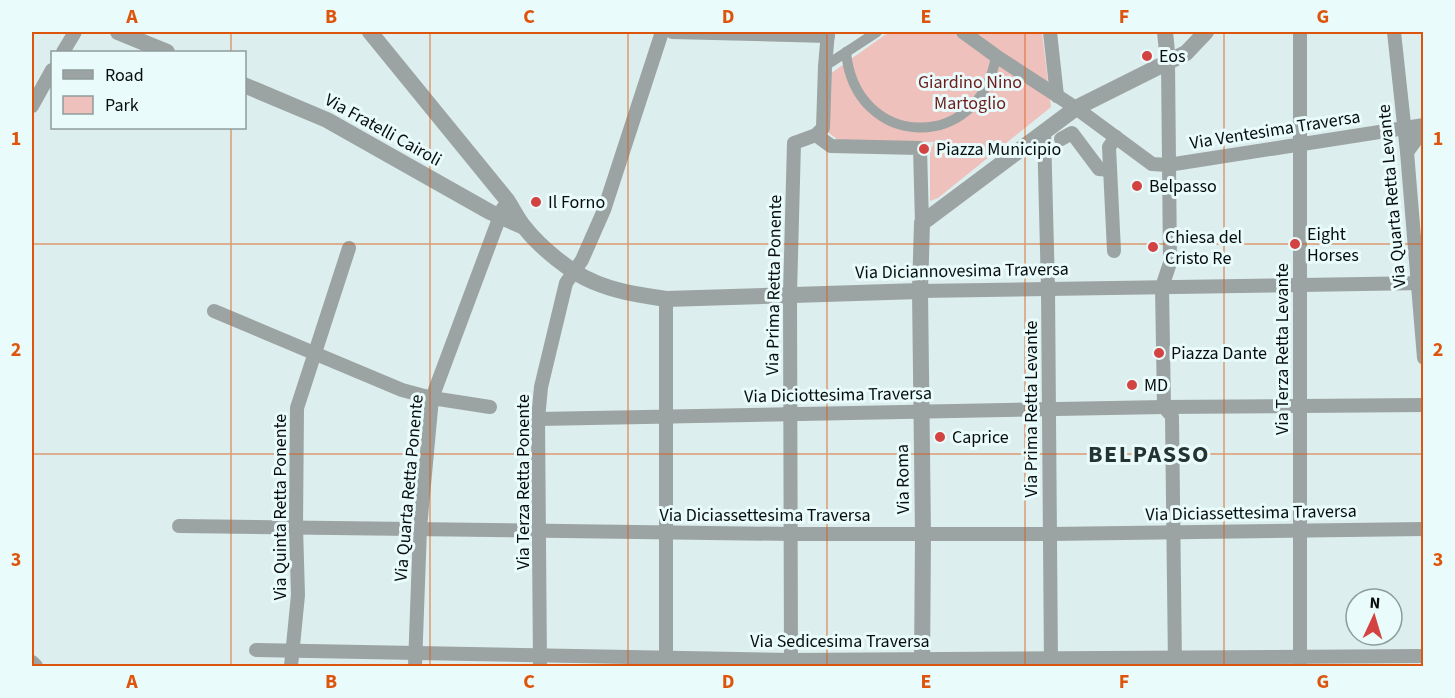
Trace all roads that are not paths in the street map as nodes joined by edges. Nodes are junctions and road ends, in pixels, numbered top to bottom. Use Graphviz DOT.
graph roads {
  1 [pos="75,32"];
  2 [pos="118,32"];
  3 [pos="370,32"];
  4 [pos="662,32"];
  5 [pos="672,32"];
  6 [pos="697,32"];
  7 [pos="877,32"];
  8 [pos="963,32"];
  9 [pos="1050,32"];
  10 [pos="1165,32"];
  11 [pos="1206,32"];
  12 [pos="1300,32"];
  13 [pos="1394,32"];
  14 [pos="828,34"];
  15 [pos="64,51"];
  16 [pos="165,51"];
  17 [pos="846,52"];
  18 [pos="996,56"];
  19 [pos="1168,62"];
  20 [pos="825,66"];
  21 [pos="51,72"];
  22 [pos="246,86"];
  23 [pos="1057,96"];
  24 [pos="32,106"];
  25 [pos="1076,108"];
  26 [pos="1424,125"];
  27 [pos="1404,127"];
  28 [pos="920,128"];
  29 [pos="1424,129"];
  30 [pos="1044,131"];
  31 [pos="816,135"];
  32 [pos="1116,138"];
  33 [pos="1061,139"];
  34 [pos="1299,144"];
  35 [pos="921,148"];
  36 [pos="1407,152"];
  37 [pos="1168,165"];
  38 [pos="1110,170"];
  39 [pos="507,200"];
  40 [pos="499,216"];
  41 [pos="922,223"];
  42 [pos="524,227"];
  43 [pos="349,248"];
  44 [pos="1114,251"];
  45 [pos="573,271"];
  46 [pos="1421,283"];
  47 [pos="1299,286"];
  48 [pos="1162,287"];
  49 [pos="1048,290"];
  50 [pos="920,291"];
  51 [pos="790,294"];
  52 [pos="666,299"];
  53 [pos="214,311"];
  54 [pos="316,354"];
  55 [pos="1424,358"];
  56 [pos="432,398"];
  57 [pos="1424,405"];
  58 [pos="1300,406"];
  59 [pos="490,407"];
  60 [pos="1049,410"];
  61 [pos="1172,410"];
  62 [pos="922,412"];
  63 [pos="791,414"];
  64 [pos="666,416"];
  65 [pos="538,419"];
  66 [pos="179,526"];
  67 [pos="296,527"];
  68 [pos="420,528"];
  69 [pos="1424,529"];
  70 [pos="1301,530"];
  71 [pos="540,531"];
  72 [pos="666,532"];
  73 [pos="1174,532"];
  74 [pos="791,534"];
  75 [pos="923,534"];
  76 [pos="1049,534"];
  77 [pos="256,650"];
  78 [pos="293,652"];
  79 [pos="1424,656"];
  80 [pos="415,660"];
  81 [pos="540,661"];
  82 [pos="1300,661"];
  83 [pos="32,662"];
  84 [pos="1175,662"];
  85 [pos="666,663"];
  86 [pos="791,663"];
  87 [pos="922,663"];
  88 [pos="1051,663"];
  89 [pos="36,666"];
  90 [pos="291,666"];
  1 -- 15 [label="street"];
  2 -- 16 [label="street"];
  3 -- 39 [label="street"];
  4 -- 45 [label="street, Via Terza Retta Ponente"];
  5 -- 6 [label="street"];
  6 -- 14 [label="street"];
  7 -- 17 [label="street"];
  8 -- 18 [label="street"];
  9 -- 23 [label="street"];
  10 -- 19 [label="street"];
  11 -- 19 [label="street"];
  12 -- 34 [label="street, Via Terza Retta Levante"];
  13 -- 27 [label="street, Via Quarta Retta Levante"];
  14 -- 20 [label="street"];
  17 -- 20 [label="street"];
  17 -- 28 [label="street"];
  18 -- 23 [label="street"];
  18 -- 28 [label="street"];
  19 -- 25 [label="street"];
  19 -- 37 [label="street"];
  20 -- 31 [label="street"];
  21 -- 24 [label="street"];
  22 -- 40 [label="street, Via Fratelli Cairoli"];
  23 -- 25 [label="street"];
  25 -- 30 [label="street"];
  25 -- 32 [label="street"];
  26 -- 27 [label="street, Via Ventesima Traversa"];
  27 -- 34 [label="street, Via Ventesima Traversa"];
  27 -- 36 [label="street, Via Quarta Retta Levante"];
  28 -- 35 [label="street"];
  29 -- 36 [label="street"];
  30 -- 41 [label="street"];
  30 -- 49 [label="street, Via Prima Retta Levante"];
  31 -- 35 [label="street"];
  31 -- 51 [label="street, Via Prima Retta Ponente"];
  32 -- 37 [label="street"];
  32 -- 38 [label="street"];
  33 -- 38 [label="street"];
  34 -- 37 [label="street, Via Ventesima Traversa"];
  34 -- 47 [label="street, Via Terza Retta Levante"];
  35 -- 41 [label="street"];
  36 -- 46 [label="street, Via Quarta Retta Levante"];
  37 -- 48 [label="street"];
  38 -- 44 [label="street"];
  39 -- 40 [label="street, Via Quarta Retta Ponente"];
  39 -- 42 [label="street"];
  40 -- 42 [label="street, Via Fratelli Cairoli"];
  40 -- 56 [label="street, Via Quarta Retta Ponente"];
  41 -- 50 [label="street, Via Roma"];
  42 -- 45 [label="street, Via Diciannovesima Traversa"];
  43 -- 54 [label="street, Via Quinta Retta Ponente"];
  45 -- 52 [label="street, Via Diciannovesima Traversa"];
  45 -- 65 [label="street, Via Terza Retta Ponente"];
  46 -- 47 [label="street, Via Diciannovesima Traversa"];
  46 -- 55 [label="street, Via Quarta Retta Levante"];
  47 -- 48 [label="street, Via Diciannovesima Traversa"];
  47 -- 58 [label="street, Via Terza Retta Levante"];
  48 -- 49 [label="street, Via Diciannovesima Traversa"];
  48 -- 61 [label="street"];
  49 -- 50 [label="street, Via Diciannovesima Traversa"];
  49 -- 60 [label="street, Via Prima Retta Levante"];
  50 -- 51 [label="street, Via Diciannovesima Traversa"];
  50 -- 62 [label="street, Via Roma"];
  51 -- 52 [label="street, Via Diciannovesima Traversa"];
  51 -- 63 [label="street, Via Prima Retta Ponente"];
  52 -- 64 [label="street"];
  53 -- 54 [label="street"];
  54 -- 56 [label="street"];
  54 -- 67 [label="street, Via Quinta Retta Ponente"];
  56 -- 59 [label="street"];
  56 -- 68 [label="street, Via Quarta Retta Ponente"];
  57 -- 58 [label="street"];
  58 -- 61 [label="street"];
  58 -- 70 [label="street, Via Terza Retta Levante"];
  60 -- 61 [label="street, Via Diciottesima Traversa"];
  60 -- 62 [label="street, Via Diciottesima Traversa"];
  60 -- 76 [label="street, Via Prima Retta Levante"];
  61 -- 73 [label="street"];
  62 -- 63 [label="street, Via Diciottesima Traversa"];
  62 -- 75 [label="street, Via Roma"];
  63 -- 64 [label="street, Via Diciottesima Traversa"];
  63 -- 74 [label="street, Via Prima Retta Ponente"];
  64 -- 65 [label="street, Via Diciottesima Traversa"];
  64 -- 72 [label="street"];
  65 -- 71 [label="street, Via Terza Retta Ponente"];
  66 -- 67 [label="street, Via Diciassettesima Traversa"];
  67 -- 68 [label="street, Via Diciassettesima Traversa"];
  67 -- 78 [label="street, Via Quinta Retta Ponente"];
  68 -- 71 [label="street, Via Diciassettesima Traversa"];
  68 -- 80 [label="street, Via Quarta Retta Ponente"];
  69 -- 70 [label="street, Via Diciassettesima Traversa"];
  70 -- 73 [label="street, Via Diciassettesima Traversa"];
  70 -- 82 [label="street, Via Terza Retta Levante"];
  71 -- 72 [label="street, Via Diciassettesima Traversa"];
  71 -- 81 [label="street, Via Terza Retta Ponente"];
  72 -- 74 [label="street, Via Diciassettesima Traversa"];
  72 -- 85 [label="street"];
  73 -- 76 [label="street, Via Diciassettesima Traversa"];
  73 -- 84 [label="street"];
  74 -- 75 [label="street, Via Diciassettesima Traversa"];
  74 -- 86 [label="street, Via Prima Retta Ponente"];
  75 -- 76 [label="street, Via Diciassettesima Traversa"];
  75 -- 87 [label="street, Via Roma"];
  76 -- 88 [label="street, Via Prima Retta Levante"];
  77 -- 78 [label="street, Via Sedicesima Traversa"];
  78 -- 80 [label="street, Via Sedicesima Traversa"];
  78 -- 90 [label="street, Via Quinta Retta Ponente"];
  79 -- 82 [label="street, Via Sedicesima Traversa"];
  80 -- 81 [label="street, Via Sedicesima Traversa"];
  81 -- 85 [label="street, Via Sedicesima Traversa"];
  82 -- 84 [label="street, Via Sedicesima Traversa"];
  83 -- 89 [label="street"];
  84 -- 88 [label="street, Via Sedicesima Traversa"];
  85 -- 86 [label="street, Via Sedicesima Traversa"];
  86 -- 87 [label="street, Via Sedicesima Traversa"];
  87 -- 88 [label="street, Via Sedicesima Traversa"];
}
